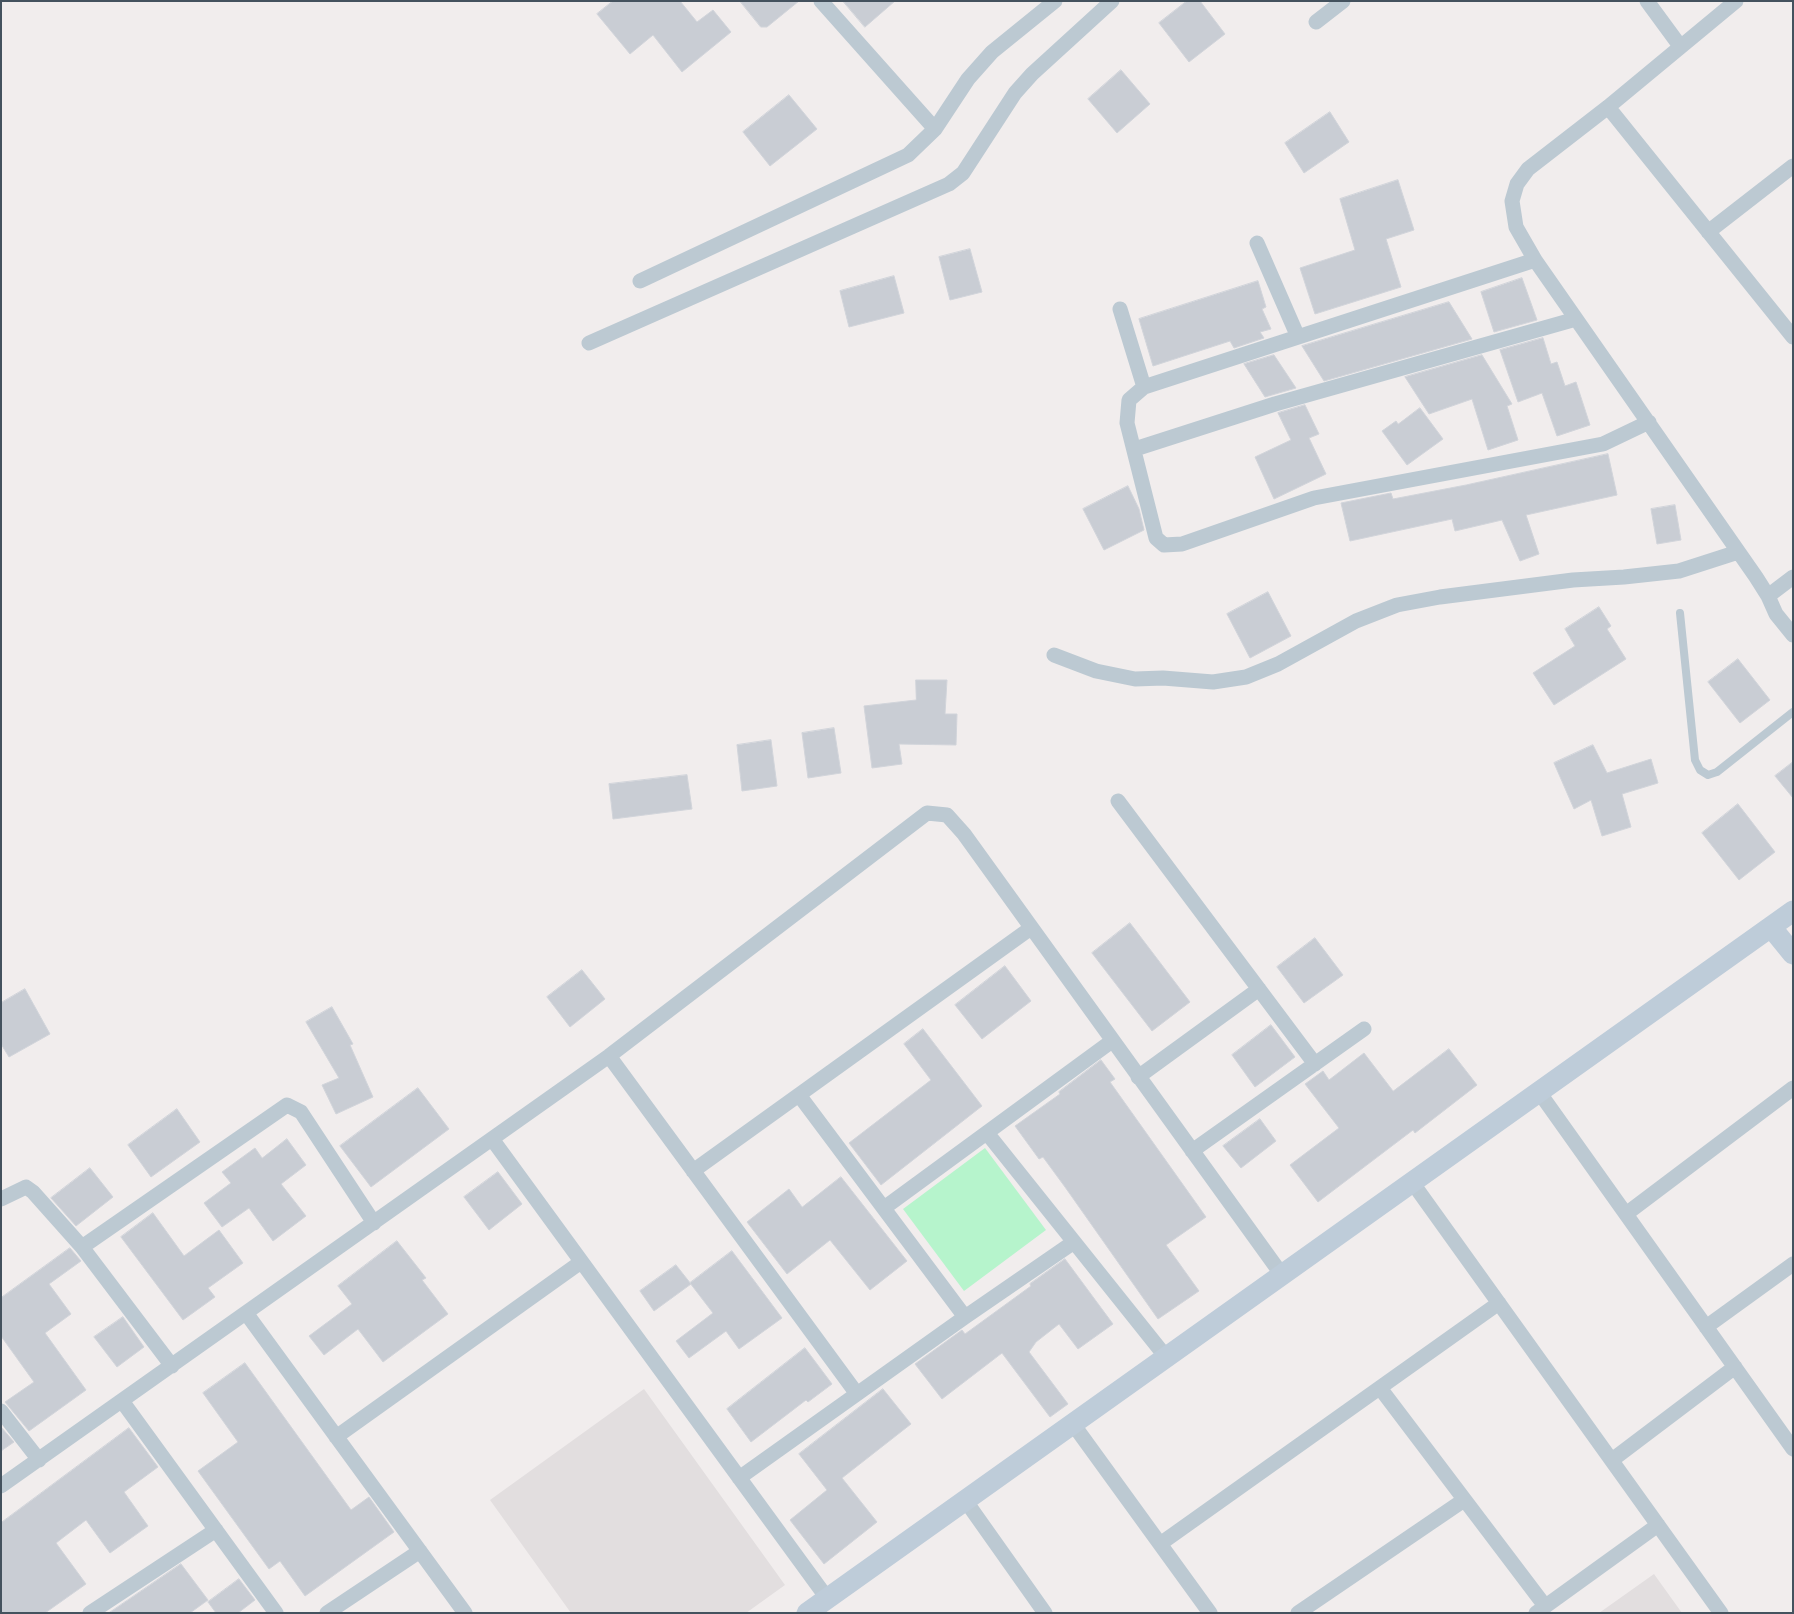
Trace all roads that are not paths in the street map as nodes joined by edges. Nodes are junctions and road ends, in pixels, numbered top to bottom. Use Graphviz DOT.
graph roads {
  1 [pos="821,1"];
  2 [pos="1055,1"];
  3 [pos="1112,1"];
  4 [pos="1343,1"];
  5 [pos="1647,1"];
  6 [pos="1736,1"];
  7 [pos="1316,22"];
  8 [pos="1680,46"];
  9 [pos="1608,107"];
  10 [pos="935,129"];
  11 [pos="1793,166"];
  12 [pos="1708,232"];
  13 [pos="1257,243"];
  14 [pos="1535,260"];
  15 [pos="640,281"];
  16 [pos="1120,309"];
  17 [pos="1576,319"];
  18 [pos="1298,337"];
  19 [pos="1793,337"];
  20 [pos="588,343"];
  21 [pos="1144,387"];
  22 [pos="1649,422"];
  23 [pos="1135,449"];
  24 [pos="1738,552"];
  25 [pos="1793,577"];
  26 [pos="1768,596"];
  27 [pos="1680,613"];
  28 [pos="1793,635"];
  29 [pos="1054,655"];
  30 [pos="1793,712"];
  31 [pos="1118,801"];
  32 [pos="1793,912"];
  33 [pos="1771,927"];
  34 [pos="1031,928"];
  35 [pos="1793,954"];
  36 [pos="1259,989"];
  37 [pos="1364,1029"];
  38 [pos="1112,1041"];
  39 [pos="609,1056"];
  40 [pos="1315,1064"];
  41 [pos="1138,1077"];
  42 [pos="1793,1088"];
  43 [pos="1539,1092"];
  44 [pos="799,1095"];
  45 [pos="987,1133"];
  46 [pos="492,1139"];
  47 [pos="1192,1151"];
  48 [pos="693,1171"];
  49 [pos="1412,1182"];
  50 [pos="1,1198"];
  51 [pos="884,1208"];
  52 [pos="1626,1214"];
  53 [pos="374,1223"];
  54 [pos="1074,1242"];
  55 [pos="82,1247"];
  56 [pos="581,1262"];
  57 [pos="1793,1264"];
  58 [pos="1282,1275"];
  59 [pos="1499,1303"];
  60 [pos="246,1313"];
  61 [pos="965,1317"];
  62 [pos="1706,1326"];
  63 [pos="1166,1357"];
  64 [pos="172,1366"];
  65 [pos="1734,1367"];
  66 [pos="1380,1388"];
  67 [pos="856,1394"];
  68 [pos="122,1401"];
  69 [pos="1,1411"];
  70 [pos="1073,1424"];
  71 [pos="336,1437"];
  72 [pos="1793,1449"];
  73 [pos="39,1460"];
  74 [pos="1612,1460"];
  75 [pos="739,1478"];
  76 [pos="1,1486"];
  77 [pos="965,1500"];
  78 [pos="1464,1500"];
  79 [pos="1658,1525"];
  80 [pos="216,1530"];
  81 [pos="1160,1544"];
  82 [pos="420,1550"];
  83 [pos="827,1598"];
  84 [pos="1540,1610"];
  85 [pos="92,1612"];
  86 [pos="276,1613"];
  87 [pos="327,1613"];
  88 [pos="466,1613"];
  89 [pos="806,1613"];
  90 [pos="1045,1613"];
  91 [pos="1210,1613"];
  92 [pos="1298,1613"];
  93 [pos="1721,1613"];
  1 -- 10 [label="street"];
  2 -- 10 [label="street"];
  3 -- 20 [label="street"];
  4 -- 7 [label="street"];
  5 -- 8 [label="street"];
  6 -- 8 [label="street"];
  8 -- 9 [label="street"];
  9 -- 12 [label="street"];
  9 -- 14 [label="street"];
  10 -- 15 [label="street"];
  11 -- 12 [label="street"];
  12 -- 19 [label="street"];
  13 -- 18 [label="street"];
  14 -- 17 [label="street"];
  14 -- 18 [label="street"];
  16 -- 21 [label="street"];
  17 -- 22 [label="street"];
  17 -- 23 [label="street"];
  18 -- 21 [label="street"];
  21 -- 23 [label="street"];
  22 -- 23 [label="street"];
  22 -- 24 [label="street"];
  24 -- 26 [label="street"];
  24 -- 29 [label="street"];
  25 -- 26 [label="street"];
  26 -- 28 [label="street"];
  27 -- 30 [label="lane"];
  31 -- 36 [label="street"];
  32 -- 33 [label="street"];
  33 -- 35 [label="street"];
  33 -- 43 [label="street"];
  34 -- 38 [label="street"];
  34 -- 39 [label="street"];
  34 -- 44 [label="street"];
  36 -- 40 [label="street"];
  36 -- 41 [label="street"];
  37 -- 40 [label="street"];
  38 -- 41 [label="street"];
  38 -- 45 [label="street"];
  39 -- 46 [label="street"];
  39 -- 48 [label="street"];
  40 -- 47 [label="street"];
  41 -- 47 [label="street"];
  42 -- 52 [label="street"];
  43 -- 49 [label="street"];
  43 -- 52 [label="street"];
  44 -- 48 [label="street"];
  44 -- 51 [label="street"];
  45 -- 51 [label="street"];
  45 -- 54 [label="street"];
  46 -- 53 [label="street"];
  46 -- 56 [label="street"];
  47 -- 58 [label="street"];
  48 -- 67 [label="street"];
  49 -- 58 [label="street"];
  49 -- 59 [label="street"];
  50 -- 55 [label="street"];
  51 -- 61 [label="street"];
  52 -- 62 [label="street"];
  53 -- 55 [label="street"];
  53 -- 60 [label="street"];
  54 -- 61 [label="street"];
  54 -- 63 [label="street"];
  55 -- 64 [label="street"];
  56 -- 71 [label="street"];
  56 -- 75 [label="street"];
  57 -- 62 [label="street"];
  58 -- 63 [label="street"];
  59 -- 66 [label="street"];
  59 -- 74 [label="street"];
  60 -- 64 [label="street"];
  60 -- 71 [label="street"];
  61 -- 67 [label="street"];
  62 -- 65 [label="street"];
  63 -- 70 [label="street"];
  64 -- 68 [label="street"];
  65 -- 72 [label="street"];
  65 -- 74 [label="street"];
  66 -- 78 [label="street"];
  66 -- 81 [label="street"];
  67 -- 75 [label="street"];
  68 -- 73 [label="street"];
  68 -- 80 [label="street"];
  69 -- 73 [label="street"];
  70 -- 77 [label="street"];
  70 -- 81 [label="street"];
  71 -- 82 [label="street"];
  73 -- 76 [label="street"];
  74 -- 79 [label="street"];
  75 -- 83 [label="street"];
  77 -- 83 [label="street"];
  77 -- 90 [label="street"];
  78 -- 84 [label="street"];
  78 -- 92 [label="street"];
  79 -- 84 [label="street"];
  79 -- 93 [label="street"];
  80 -- 85 [label="street"];
  80 -- 86 [label="street"];
  81 -- 91 [label="street"];
  82 -- 87 [label="street"];
  82 -- 88 [label="street"];
  83 -- 89 [label="street"];
}
